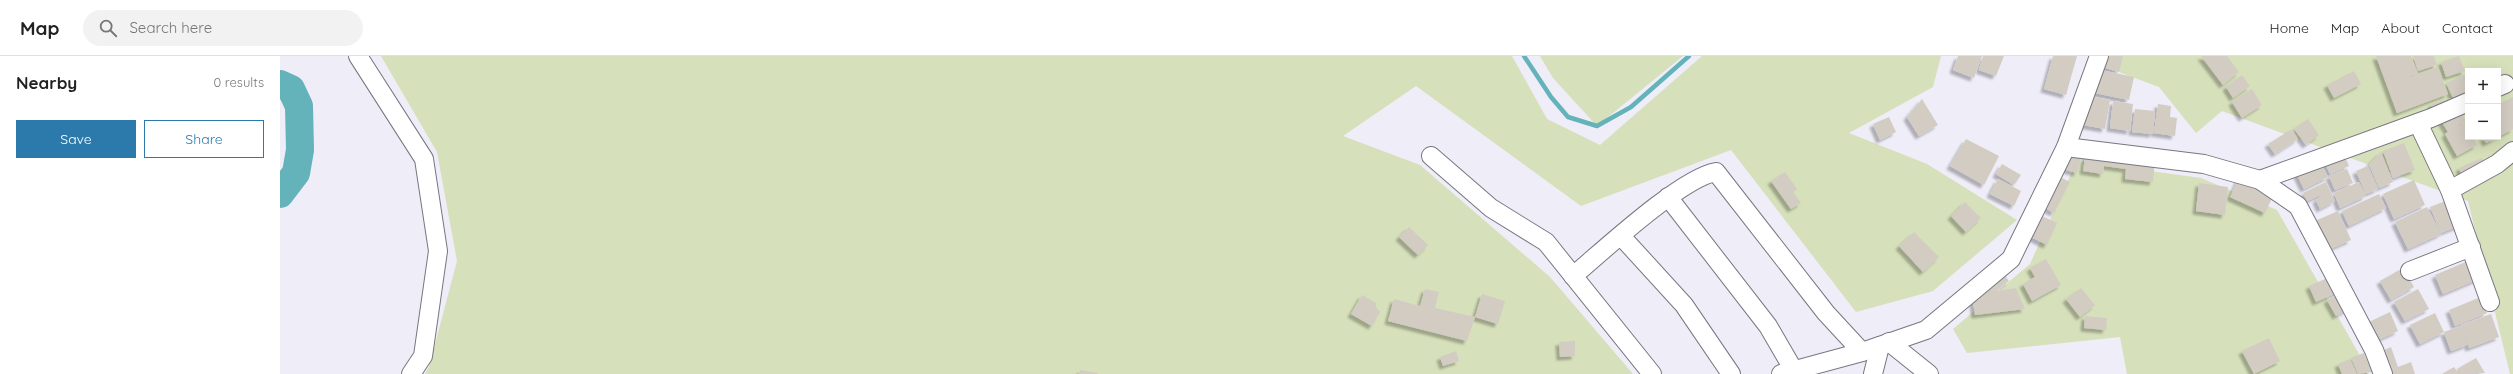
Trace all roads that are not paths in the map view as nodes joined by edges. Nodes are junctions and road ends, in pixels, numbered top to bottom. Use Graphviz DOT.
graph roads {
  1 [pos="358,56"];
  2 [pos="2099,56"];
  3 [pos="2465,103"];
  4 [pos="2418,123"];
  5 [pos="2066,147"];
  6 [pos="2513,151"];
  7 [pos="1431,156"];
  8 [pos="2260,180"];
  9 [pos="2450,190"];
  10 [pos="1668,197"];
  11 [pos="1621,236"];
  12 [pos="2471,247"];
  13 [pos="2410,271"];
  14 [pos="1573,276"];
  15 [pos="2490,302"];
  16 [pos="1884,344"];
  17 [pos="1862,352"];
  18 [pos="1813,370"];
  19 [pos="1787,372"];
  20 [pos="411,374"];
  21 [pos="1652,374"];
  22 [pos="1732,374"];
  23 [pos="1872,374"];
  24 [pos="1929,374"];
  25 [pos="2383,374"];
  1 -- 20 [label="street"];
  2 -- 5 [label="street"];
  3 -- 4 [label="street"];
  4 -- 8 [label="street"];
  4 -- 9 [label="street"];
  5 -- 8 [label="street"];
  5 -- 16 [label="street"];
  6 -- 9 [label="street"];
  7 -- 14 [label="street"];
  8 -- 25 [label="street"];
  9 -- 12 [label="street"];
  10 -- 11 [label="street"];
  10 -- 17 [label="street"];
  10 -- 19 [label="street"];
  11 -- 14 [label="street"];
  11 -- 22 [label="street"];
  12 -- 13 [label="street"];
  12 -- 15 [label="street"];
  14 -- 21 [label="street"];
  16 -- 17 [label="street"];
  16 -- 23 [label="street"];
  16 -- 24 [label="street"];
  17 -- 18 [label="street"];
  18 -- 19 [label="street"];
}
